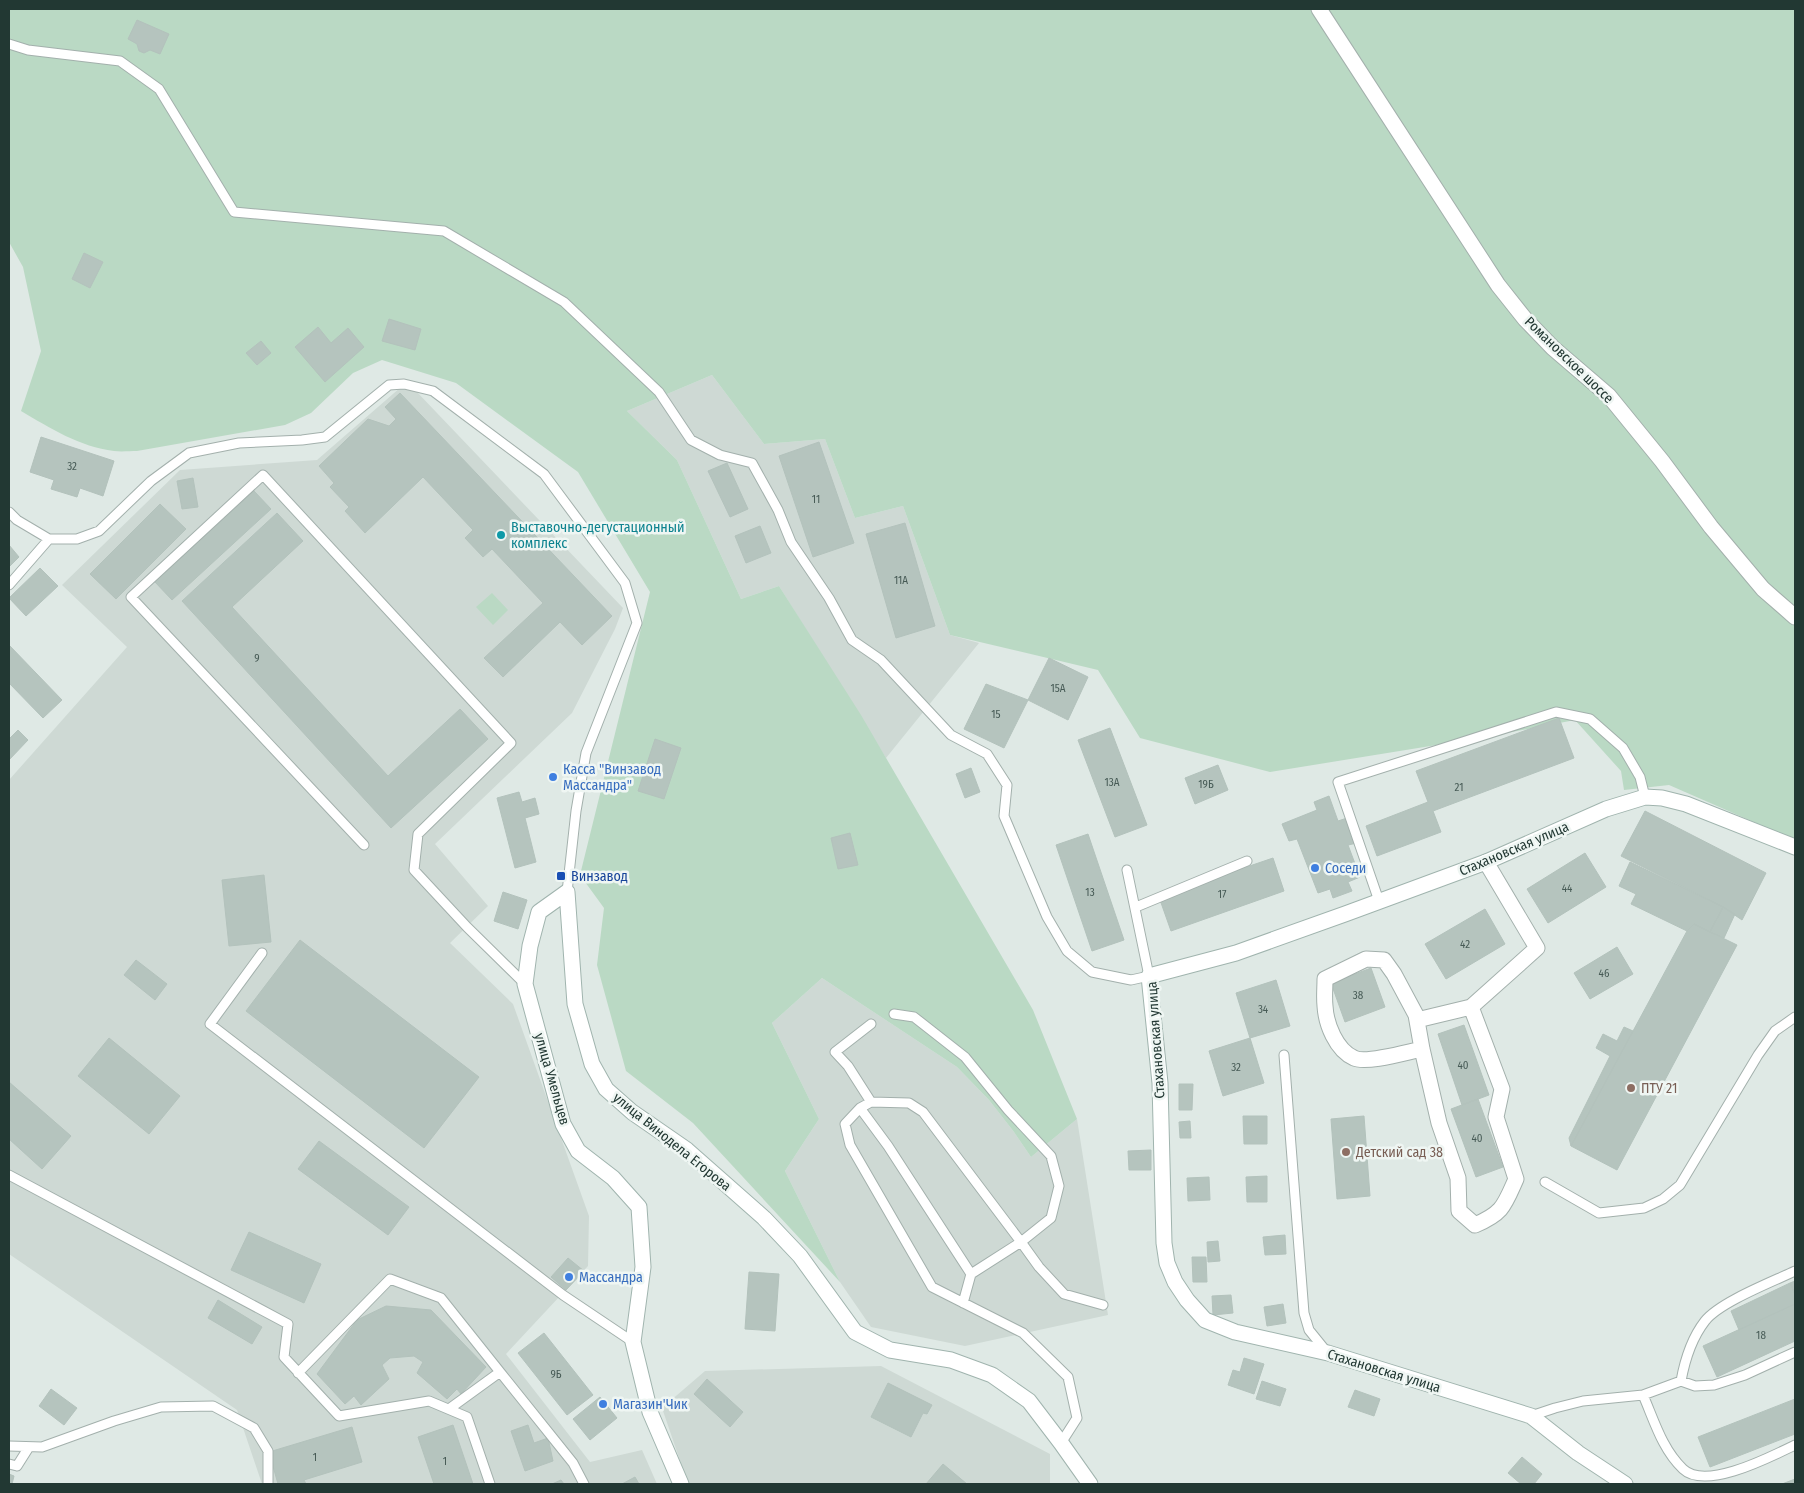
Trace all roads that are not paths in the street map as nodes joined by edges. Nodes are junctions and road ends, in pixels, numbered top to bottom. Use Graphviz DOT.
graph roads {
  1 [pos="1320,9"];
  2 [pos="9,44"];
  3 [pos="9,512"];
  4 [pos="49,539"];
  5 [pos="9,585"];
  6 [pos="1795,617"];
  7 [pos="1645,797"];
  8 [pos="364,845"];
  9 [pos="1795,847"];
  10 [pos="1247,861"];
  11 [pos="1486,862"];
  12 [pos="1127,870"];
  13 [pos="567,892"];
  14 [pos="1379,901"];
  15 [pos="1136,907"];
  16 [pos="262,953"];
  17 [pos="1149,976"];
  18 [pos="525,984"];
  19 [pos="1471,1007"];
  20 [pos="894,1014"];
  21 [pos="1795,1017"];
  22 [pos="1417,1020"];
  23 [pos="871,1024"];
  24 [pos="1422,1049"];
  25 [pos="1284,1055"];
  26 [pos="871,1102"];
  27 [pos="860,1108"];
  28 [pos="9,1175"];
  29 [pos="1545,1182"];
  30 [pos="1021,1242"];
  31 [pos="1795,1271"];
  32 [pos="971,1274"];
  33 [pos="963,1303"];
  34 [pos="1102,1306"];
  35 [pos="633,1342"];
  36 [pos="1795,1352"];
  37 [pos="1328,1354"];
  38 [pos="298,1372"];
  39 [pos="500,1372"];
  40 [pos="1681,1381"];
  41 [pos="1642,1395"];
  42 [pos="450,1409"];
  43 [pos="1531,1416"];
  44 [pos="1062,1443"];
  45 [pos="1795,1445"];
  46 [pos="9,1446"];
  47 [pos="29,1447"];
  48 [pos="9,1464"];
  49 [pos="268,1484"];
  50 [pos="490,1484"];
  51 [pos="584,1484"];
  52 [pos="681,1484"];
  53 [pos="1090,1484"];
  54 [pos="1625,1484"];
  1 -- 6 [label="main road, Романовское шоссе"];
  2 -- 17 [label="lane"];
  3 -- 4 [label="lane, улица Винодела Егорова"];
  4 -- 5 [label="lane"];
  4 -- 13 [label="lane, улица Винодела Егорова"];
  7 -- 9 [label="main road, Стахановская улица"];
  7 -- 11 [label="main road, Стахановская улица"];
  7 -- 14 [label="lane"];
  8 -- 18 [label="lane"];
  10 -- 15 [label="lane"];
  11 -- 14 [label="main road, Стахановская улица"];
  11 -- 19 [label="main road"];
  12 -- 15 [label="lane"];
  13 -- 18 [label="main road, улица Умельцев"];
  13 -- 44 [label="main road, улица Винодела Егорова"];
  14 -- 17 [label="main road, Стахановская улица"];
  15 -- 17 [label="lane"];
  16 -- 35 [label="lane"];
  17 -- 37 [label="main road, Стахановская улица"];
  18 -- 35 [label="main road, улица Умельцев"];
  19 -- 22 [label="main road"];
  19 -- 24 [label="main road"];
  20 -- 30 [label="lane"];
  21 -- 29 [label="lane"];
  22 -- 24 [label="main road"];
  22 -- 24 [label="main road"];
  23 -- 26 [label="lane"];
  25 -- 37 [label="lane"];
  26 -- 27 [label="lane"];
  26 -- 30 [label="lane"];
  27 -- 32 [label="lane"];
  27 -- 33 [label="lane"];
  28 -- 38 [label="lane"];
  30 -- 32 [label="lane"];
  30 -- 34 [label="lane"];
  31 -- 40 [label="lane"];
  32 -- 33 [label="lane"];
  33 -- 44 [label="lane"];
  35 -- 52 [label="main road, улица Умельцев"];
  36 -- 40 [label="lane"];
  37 -- 43 [label="main road, Стахановская улица"];
  38 -- 39 [label="lane"];
  38 -- 42 [label="lane"];
  39 -- 42 [label="lane"];
  39 -- 51 [label="lane"];
  40 -- 41 [label="lane"];
  41 -- 43 [label="lane"];
  41 -- 45 [label="lane"];
  42 -- 50 [label="lane"];
  43 -- 54 [label="main road, Стахановская улица"];
  44 -- 53 [label="main road, улица Винодела Егорова"];
  46 -- 47 [label="lane"];
  47 -- 48 [label="lane"];
  47 -- 49 [label="lane"];
}
